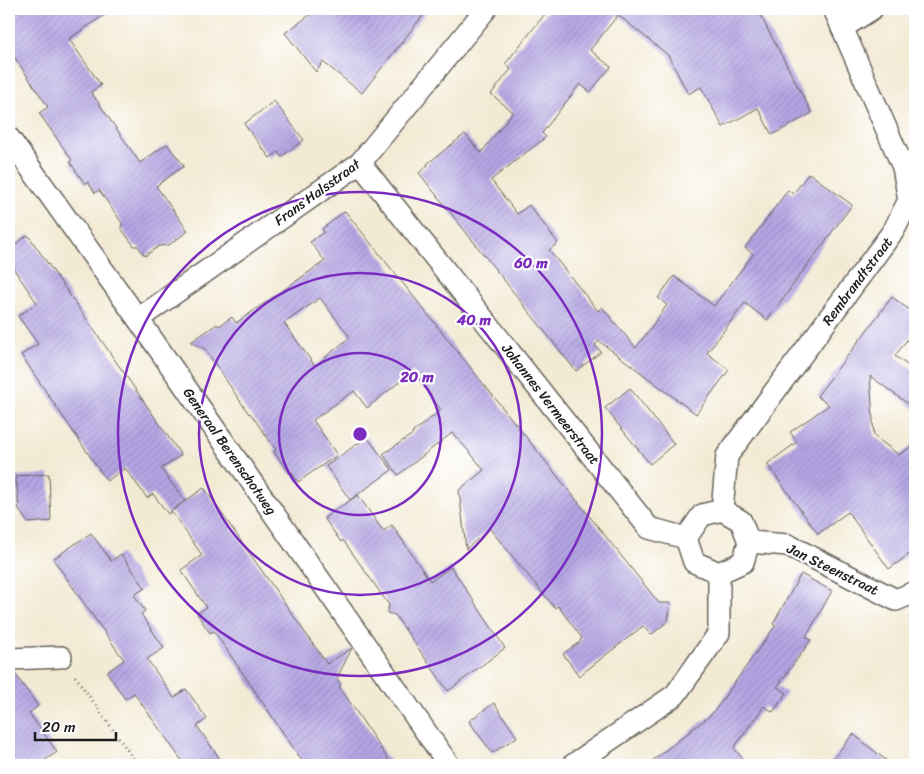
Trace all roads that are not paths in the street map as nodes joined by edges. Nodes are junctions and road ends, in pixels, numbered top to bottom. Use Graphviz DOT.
graph roads {
  1 [pos="486,9"];
  2 [pos="872,9"];
  3 [pos="838,18"];
  4 [pos="9,138"];
  5 [pos="360,162"];
  6 [pos="138,319"];
  7 [pos="722,510"];
  8 [pos="686,538"];
  9 [pos="749,542"];
  10 [pos="719,573"];
  11 [pos="915,592"];
  12 [pos="61,657"];
  13 [pos="9,659"];
  14 [pos="449,765"];
  15 [pos="573,765"];
  1 -- 5 [label="street, Frans Halsstraat"];
  2 -- 3 [label="street"];
  3 -- 7 [label="street, Rembrandtstraat"];
  4 -- 6 [label="street, Generaal Berenschotweg"];
  5 -- 6 [label="street, Frans Halsstraat"];
  5 -- 8 [label="street, Johannes Vermeerstraat"];
  6 -- 14 [label="street, Generaal Berenschotweg"];
  7 -- 8 [label="street"];
  7 -- 9 [label="street"];
  8 -- 10 [label="street"];
  9 -- 10 [label="street"];
  9 -- 11 [label="street, Jan Steenstraat"];
  10 -- 15 [label="street"];
  12 -- 13 [label="street"];
}
